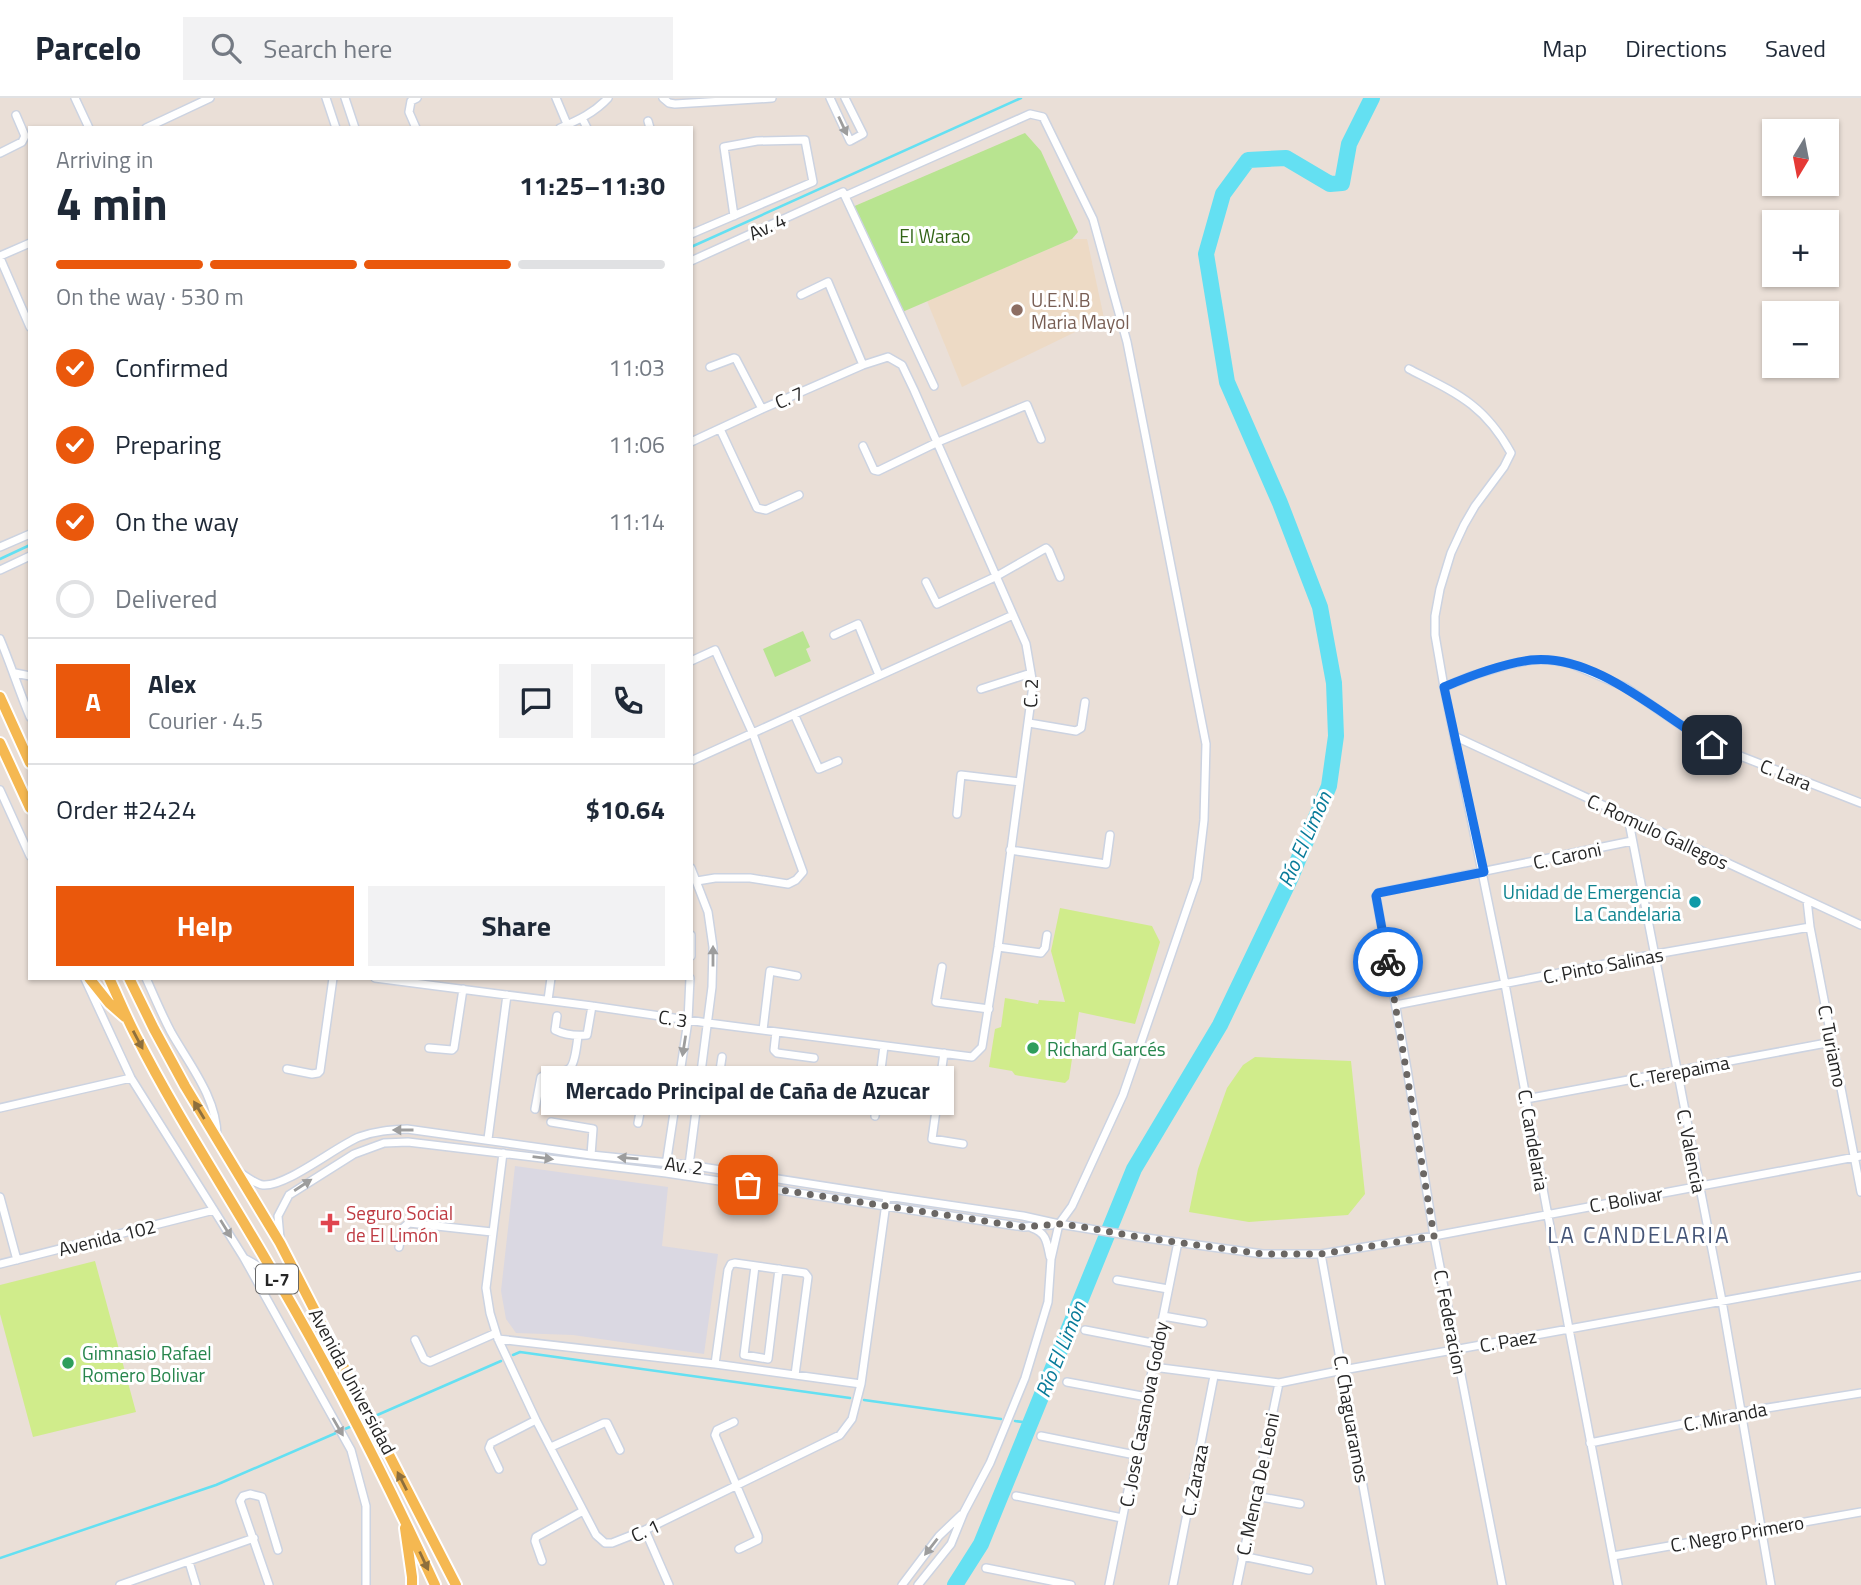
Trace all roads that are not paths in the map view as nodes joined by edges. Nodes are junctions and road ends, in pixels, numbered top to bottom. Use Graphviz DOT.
graph roads {
  1 [pos="75,98"];
  2 [pos="210,98"];
  3 [pos="326,98"];
  4 [pos="345,98"];
  5 [pos="417,98"];
  6 [pos="555,98"];
  7 [pos="608,98"];
  8 [pos="663,98"];
  9 [pos="772,98"];
  10 [pos="830,98"];
  11 [pos="845,98"];
  12 [pos="16,115"];
  13 [pos="582,118"];
  14 [pos="88,126"];
  15 [pos="150,126"];
  16 [pos="335,126"];
  17 [pos="354,126"];
  18 [pos="415,126"];
  19 [pos="563,126"];
  20 [pos="586,126"];
  21 [pos="0,153"];
  22 [pos="844,194"];
  23 [pos="734,216"];
  24 [pos="693,232"];
  25 [pos="28,244"];
  26 [pos="0,257"];
  27 [pos="693,260"];
  28 [pos="801,295"];
  29 [pos="28,322"];
  30 [pos="888,357"];
  31 [pos="863,365"];
  32 [pos="710,368"];
  33 [pos="1409,369"];
  34 [pos="934,386"];
  35 [pos="761,409"];
  36 [pos="720,429"];
  37 [pos="1041,439"];
  38 [pos="693,441"];
  39 [pos="938,442"];
  40 [pos="863,446"];
  41 [pos="799,495"];
  42 [pos="28,535"];
  43 [pos="0,547"];
  44 [pos="28,557"];
  45 [pos="0,570"];
  46 [pos="997,576"];
  47 [pos="1060,577"];
  48 [pos="926,582"];
  49 [pos="1013,615"];
  50 [pos="834,635"];
  51 [pos="0,639"];
  52 [pos="693,660"];
  53 [pos="15,673"];
  54 [pos="1031,673"];
  55 [pos="880,675"];
  56 [pos="28,676"];
  57 [pos="1444,687"];
  58 [pos="981,689"];
  59 [pos="0,697"];
  60 [pos="1085,702"];
  61 [pos="28,711"];
  62 [pos="794,714"];
  63 [pos="1029,723"];
  64 [pos="752,734"];
  65 [pos="1454,736"];
  66 [pos="0,743"];
  67 [pos="28,759"];
  68 [pos="693,760"];
  69 [pos="838,761"];
  70 [pos="1020,782"];
  71 [pos="0,790"];
  72 [pos="1861,803"];
  73 [pos="28,804"];
  74 [pos="957,814"];
  75 [pos="1628,817"];
  76 [pos="1110,835"];
  77 [pos="1632,841"];
  78 [pos="1010,850"];
  79 [pos="28,852"];
  80 [pos="693,872"];
  81 [pos="1484,872"];
  82 [pos="697,881"];
  83 [pos="1378,893"];
  84 [pos="1807,900"];
  85 [pos="1861,925"];
  86 [pos="1810,928"];
  87 [pos="1047,935"];
  88 [pos="998,947"];
  89 [pos="1656,954"];
  90 [pos="942,967"];
  91 [pos="797,975"];
  92 [pos="88,980"];
  93 [pos="89,980"];
  94 [pos="110,980"];
  95 [pos="131,980"];
  96 [pos="147,980"];
  97 [pos="333,980"];
  98 [pos="402,980"];
  99 [pos="551,980"];
  100 [pos="690,980"];
  101 [pos="429,982"];
  102 [pos="1505,984"];
  103 [pos="463,989"];
  104 [pos="507,995"];
  105 [pos="548,1000"];
  106 [pos="1396,1005"];
  107 [pos="592,1006"];
  108 [pos="989,1009"];
  109 [pos="557,1016"];
  110 [pos="128,1019"];
  111 [pos="688,1021"];
  112 [pos="708,1023"];
  113 [pos="763,1030"];
  114 [pos="776,1032"];
  115 [pos="578,1036"];
  116 [pos="1832,1042"];
  117 [pos="884,1046"];
  118 [pos="429,1048"];
  119 [pos="944,1054"];
  120 [pos="722,1057"];
  121 [pos="972,1057"];
  122 [pos="814,1058"];
  123 [pos="286,1069"];
  124 [pos="1677,1071"];
  125 [pos="131,1078"];
  126 [pos="700,1083"];
  127 [pos="678,1084"];
  128 [pos="1527,1099"];
  129 [pos="0,1108"];
  130 [pos="535,1109"];
  131 [pos="875,1116"];
  132 [pos="551,1122"];
  133 [pos="638,1124"];
  134 [pos="488,1139"];
  135 [pos="217,1140"];
  136 [pos="963,1144"];
  137 [pos="503,1153"];
  138 [pos="591,1155"];
  139 [pos="1858,1157"];
  140 [pos="667,1162"];
  141 [pos="689,1165"];
  142 [pos="239,1172"];
  143 [pos="666,1173"];
  144 [pos="1699,1186"];
  145 [pos="1861,1192"];
  146 [pos="887,1196"];
  147 [pos="0,1197"];
  148 [pos="885,1206"];
  149 [pos="214,1210"];
  150 [pos="1547,1214"];
  151 [pos="1059,1224"];
  152 [pos="1024,1227"];
  153 [pos="492,1232"];
  154 [pos="1434,1236"];
  155 [pos="1178,1242"];
  156 [pos="280,1243"];
  157 [pos="399,1247"];
  158 [pos="1321,1254"];
  159 [pos="244,1258"];
  160 [pos="1051,1259"];
  161 [pos="17,1260"];
  162 [pos="0,1264"];
  163 [pos="755,1266"];
  164 [pos="779,1269"];
  165 [pos="276,1276"];
  166 [pos="1861,1276"];
  167 [pos="1117,1280"];
  168 [pos="1168,1289"];
  169 [pos="1722,1301"];
  170 [pos="1163,1316"];
  171 [pos="1203,1323"];
  172 [pos="1569,1329"];
  173 [pos="1085,1330"];
  174 [pos="497,1336"];
  175 [pos="415,1340"];
  176 [pos="1157,1343"];
  177 [pos="1456,1350"];
  178 [pos="715,1364"];
  179 [pos="1153,1367"];
  180 [pos="1343,1370"];
  181 [pos="796,1375"];
  182 [pos="1214,1376"];
  183 [pos="1067,1382"];
  184 [pos="861,1384"];
  185 [pos="1279,1384"];
  186 [pos="1861,1393"];
  187 [pos="1147,1398"];
  188 [pos="1742,1412"];
  189 [pos="536,1420"];
  190 [pos="734,1422"];
  191 [pos="1041,1436"];
  192 [pos="1590,1443"];
  193 [pos="551,1447"];
  194 [pos="620,1450"];
  195 [pos="1135,1455"];
  196 [pos="499,1469"];
  197 [pos="736,1486"];
  198 [pos="1016,1496"];
  199 [pos="1255,1496"];
  200 [pos="1300,1504"];
  201 [pos="583,1510"];
  202 [pos="1861,1511"];
  203 [pos="964,1512"];
  204 [pos="403,1515"];
  205 [pos="1122,1518"];
  206 [pos="1762,1528"];
  207 [pos="645,1530"];
  208 [pos="254,1538"];
  209 [pos="739,1549"];
  210 [pos="278,1550"];
  211 [pos="1242,1556"];
  212 [pos="1613,1556"];
  213 [pos="542,1561"];
  214 [pos="189,1562"];
  215 [pos="986,1568"];
  216 [pos="1309,1570"];
  217 [pos="120,1585"];
  218 [pos="196,1585"];
  219 [pos="269,1585"];
  220 [pos="366,1585"];
  221 [pos="412,1585"];
  222 [pos="435,1585"];
  223 [pos="456,1585"];
  224 [pos="669,1585"];
  225 [pos="902,1585"];
  226 [pos="918,1585"];
  227 [pos="1071,1585"];
  228 [pos="1109,1585"];
  229 [pos="1173,1585"];
  230 [pos="1237,1585"];
  231 [pos="1381,1585"];
  232 [pos="1502,1585"];
  233 [pos="1618,1585"];
  234 [pos="1771,1585"];
  1 -- 14 [label="street"];
  2 -- 15 [label="street"];
  3 -- 16 [label="street"];
  4 -- 17 [label="street"];
  5 -- 18 [label="street"];
  6 -- 19 [label="street"];
  7 -- 13 [label="street"];
  8 -- 9 [label="street"];
  10 -- 11 [label="street, one-way"];
  12 -- 21 [label="street"];
  13 -- 19 [label="street"];
  13 -- 20 [label="street"];
  22 -- 27 [label="street, Av. 4"];
  22 -- 34 [label="street"];
  22 -- 151 [label="street, Av. 4"];
  23 -- 23 [label="street, Av. 4"];
  23 -- 24 [label="street, Av. 4"];
  25 -- 26 [label="street"];
  26 -- 29 [label="street"];
  28 -- 31 [label="street"];
  30 -- 31 [label="street, C. 7"];
  30 -- 39 [label="street, C. 2"];
  31 -- 35 [label="street, C. 7"];
  32 -- 35 [label="street"];
  33 -- 57 [label="street"];
  35 -- 36 [label="street, C. 7"];
  36 -- 38 [label="street, C. 7"];
  36 -- 41 [label="street"];
  37 -- 39 [label="street"];
  39 -- 40 [label="street"];
  39 -- 46 [label="street, C. 2"];
  42 -- 43 [label="street"];
  44 -- 45 [label="street"];
  46 -- 47 [label="street"];
  46 -- 48 [label="street"];
  46 -- 49 [label="street, C. 2"];
  49 -- 54 [label="street, C. 2"];
  49 -- 55 [label="street"];
  50 -- 55 [label="street"];
  51 -- 53 [label="street"];
  52 -- 64 [label="street"];
  53 -- 56 [label="street"];
  53 -- 61 [label="street"];
  54 -- 58 [label="street"];
  54 -- 63 [label="street, C. 2"];
  55 -- 62 [label="street"];
  57 -- 65 [label="street"];
  57 -- 72 [label="street, C. Lara"];
  59 -- 67 [label="main road"];
  60 -- 63 [label="street"];
  62 -- 64 [label="street"];
  62 -- 69 [label="street"];
  63 -- 70 [label="street, C. 2"];
  64 -- 68 [label="street"];
  64 -- 82 [label="street"];
  65 -- 75 [label="street, C. Romulo Gallegos"];
  65 -- 81 [label="street, C. Candelaria"];
  66 -- 73 [label="main road"];
  70 -- 74 [label="street"];
  70 -- 78 [label="street, C. 2"];
  71 -- 79 [label="street"];
  75 -- 77 [label="street, C. Valencia"];
  75 -- 84 [label="street, C. Romulo Gallegos"];
  76 -- 78 [label="street"];
  77 -- 81 [label="street, C. Caroni"];
  77 -- 89 [label="street, C. Valencia"];
  78 -- 88 [label="street, C. 2"];
  80 -- 82 [label="street"];
  81 -- 83 [label="street, C. Caroni"];
  81 -- 102 [label="street, C. Candelaria"];
  112 -- 82 [label="street, one-way"];
  83 -- 106 [label="street, C. Federacion"];
  84 -- 85 [label="street, C. Romulo Gallegos"];
  84 -- 86 [label="street, C. Turiamo"];
  86 -- 89 [label="street, C. Pinto Salinas"];
  86 -- 116 [label="street, C. Turiamo"];
  87 -- 88 [label="street"];
  88 -- 108 [label="street, C. 2"];
  89 -- 102 [label="street, C. Pinto Salinas"];
  89 -- 124 [label="street, C. Valencia"];
  90 -- 108 [label="street"];
  91 -- 113 [label="street"];
  92 -- 125 [label="street, Avenida Universidad / L-7"];
  93 -- 110 [label="main road"];
  94 -- 110 [label="main road, Avenida Universidad / L-7"];
  135 -- 95 [label="main road, Avenida Universidad / L-7, one-way"];
  96 -- 135 [label="street, Avenida Universidad / L-7"];
  97 -- 123 [label="street"];
  98 -- 101 [label="street, C. 3"];
  99 -- 105 [label="street"];
  100 -- 111 [label="street"];
  101 -- 103 [label="street, C. 3"];
  102 -- 106 [label="street, C. Pinto Salinas"];
  102 -- 128 [label="street, C. Candelaria"];
  103 -- 104 [label="street, C. 3"];
  103 -- 118 [label="street"];
  104 -- 105 [label="street, C. 3"];
  104 -- 134 [label="street"];
  105 -- 107 [label="street, C. 3"];
  106 -- 154 [label="street, C. Federacion"];
  107 -- 111 [label="street, C. 3"];
  107 -- 115 [label="street"];
  108 -- 121 [label="street, C. 2"];
  109 -- 115 [label="street"];
  110 -- 165 [label="main road, Avenida Universidad / L-7, one-way"];
  111 -- 112 [label="street, C. 3"];
  111 -- 127 [label="street, one-way"];
  112 -- 113 [label="street, C. 3"];
  112 -- 126 [label="street"];
  113 -- 114 [label="street, C. 3"];
  114 -- 117 [label="street, C. 3"];
  114 -- 122 [label="street"];
  115 -- 130 [label="street"];
  116 -- 124 [label="street, C. Terepaima"];
  116 -- 139 [label="street, C. Turiamo"];
  117 -- 119 [label="street, C. 3"];
  117 -- 131 [label="street"];
  119 -- 121 [label="street, C. 3"];
  119 -- 136 [label="street"];
  120 -- 126 [label="street"];
  124 -- 128 [label="street, C. Terepaima"];
  124 -- 144 [label="street, C. Valencia"];
  125 -- 129 [label="street"];
  125 -- 149 [label="street, Avenida Universidad / L-7"];
  126 -- 141 [label="street"];
  127 -- 133 [label="street"];
  127 -- 140 [label="street"];
  128 -- 150 [label="street, C. Candelaria"];
  132 -- 138 [label="street"];
  134 -- 138 [label="street, Av. 2"];
  134 -- 142 [label="street, Av. 2, one-way"];
  135 -- 142 [label="main road, Avenida Universidad / L-7"];
  137 -- 143 [label="street, Av. 2, one-way"];
  137 -- 153 [label="street, C. 1"];
  156 -- 137 [label="street, Av. 2, one-way"];
  140 -- 138 [label="street, Av. 2, one-way"];
  139 -- 144 [label="street, C. Bolivar"];
  139 -- 145 [label="street, C. Turiamo"];
  140 -- 141 [label="street, Av. 2"];
  140 -- 143 [label="street"];
  141 -- 146 [label="street, Av. 2"];
  142 -- 156 [label="main road, Avenida Universidad / L-7"];
  143 -- 148 [label="street, Av. 2"];
  144 -- 150 [label="street, C. Bolivar"];
  144 -- 169 [label="street, C. Valencia"];
  146 -- 148 [label="street, C. 1"];
  146 -- 151 [label="street, Av. 2"];
  147 -- 161 [label="street"];
  148 -- 152 [label="street, Av. 2"];
  148 -- 184 [label="street, C. 1"];
  149 -- 159 [label="street, Avenida Universidad / L-7, one-way"];
  149 -- 161 [label="street, Avenida 102"];
  150 -- 154 [label="street, C. Bolivar"];
  150 -- 172 [label="street, C. Candelaria"];
  151 -- 152 [label="street, Av. 2"];
  151 -- 155 [label="street, C. Bolivar"];
  151 -- 160 [label="street"];
  152 -- 160 [label="street"];
  153 -- 157 [label="street"];
  153 -- 174 [label="street, C. 1"];
  154 -- 158 [label="street, C. Bolivar"];
  154 -- 177 [label="street, C. Federacion"];
  155 -- 158 [label="street, C. Bolivar"];
  155 -- 168 [label="street, C. Jose Casanova Godoy"];
  223 -- 156 [label="main road, Avenida Universidad / L-7, one-way"];
  158 -- 180 [label="street, C. Chaguaramos"];
  159 -- 165 [label="street"];
  159 -- 220 [label="street, Avenida Universidad / L-7, one-way"];
  160 -- 203 [label="street"];
  161 -- 162 [label="street, Avenida 102"];
  163 -- 164 [label="street"];
  163 -- 164 [label="street"];
  163 -- 178 [label="street"];
  164 -- 181 [label="street"];
  165 -- 204 [label="main road, Avenida Universidad / L-7"];
  166 -- 169 [label="street, C. Paez"];
  167 -- 168 [label="street"];
  168 -- 170 [label="street, C. Jose Casanova Godoy"];
  169 -- 172 [label="street, C. Paez"];
  169 -- 188 [label="street, C. Valencia"];
  170 -- 171 [label="street"];
  170 -- 176 [label="street, C. Jose Casanova Godoy"];
  172 -- 177 [label="street, C. Paez"];
  172 -- 192 [label="street, C. Candelaria"];
  173 -- 176 [label="street"];
  174 -- 175 [label="street"];
  174 -- 178 [label="street"];
  174 -- 189 [label="street, C. 1"];
  176 -- 179 [label="street, C. Jose Casanova Godoy"];
  177 -- 180 [label="street, C. Paez"];
  177 -- 232 [label="street, C. Federacion"];
  178 -- 181 [label="street"];
  179 -- 182 [label="street, C. Paez"];
  179 -- 187 [label="street, C. Jose Casanova Godoy"];
  180 -- 185 [label="street, C. Paez"];
  180 -- 231 [label="street, C. Chaguaramos"];
  181 -- 184 [label="street"];
  182 -- 185 [label="street, C. Paez"];
  182 -- 229 [label="street, C. Zaraza"];
  183 -- 187 [label="street"];
  184 -- 197 [label="street, C. 1"];
  185 -- 199 [label="street, C. Menca De Leoni"];
  186 -- 188 [label="street, C. Miranda"];
  187 -- 195 [label="street, C. Jose Casanova Godoy"];
  188 -- 192 [label="street, C. Miranda"];
  188 -- 206 [label="street, C. Valencia"];
  189 -- 193 [label="street, C. 1"];
  189 -- 196 [label="street"];
  190 -- 197 [label="street"];
  191 -- 195 [label="street"];
  192 -- 212 [label="street, C. Candelaria"];
  193 -- 194 [label="street"];
  193 -- 201 [label="street, C. 1"];
  195 -- 205 [label="street, C. Jose Casanova Godoy"];
  197 -- 207 [label="street, C. 1"];
  197 -- 209 [label="street"];
  198 -- 205 [label="street"];
  199 -- 200 [label="street"];
  199 -- 211 [label="street, C. Menca De Leoni"];
  201 -- 207 [label="street, C. 1"];
  201 -- 213 [label="street"];
  202 -- 206 [label="street, C. Negro Primero"];
  203 -- 225 [label="street, one-way"];
  203 -- 226 [label="street"];
  204 -- 221 [label="main road"];
  204 -- 222 [label="main road, Avenida Universidad / L-7, one-way"];
  205 -- 228 [label="street, C. Jose Casanova Godoy"];
  206 -- 212 [label="street, C. Negro Primero"];
  206 -- 234 [label="street, C. Valencia"];
  207 -- 224 [label="street"];
  208 -- 210 [label="street"];
  208 -- 214 [label="street"];
  208 -- 219 [label="street"];
  211 -- 216 [label="street"];
  211 -- 230 [label="street, C. Menca De Leoni"];
  212 -- 233 [label="street, C. Candelaria"];
  214 -- 217 [label="street"];
  214 -- 218 [label="street"];
  215 -- 227 [label="street"];
}
